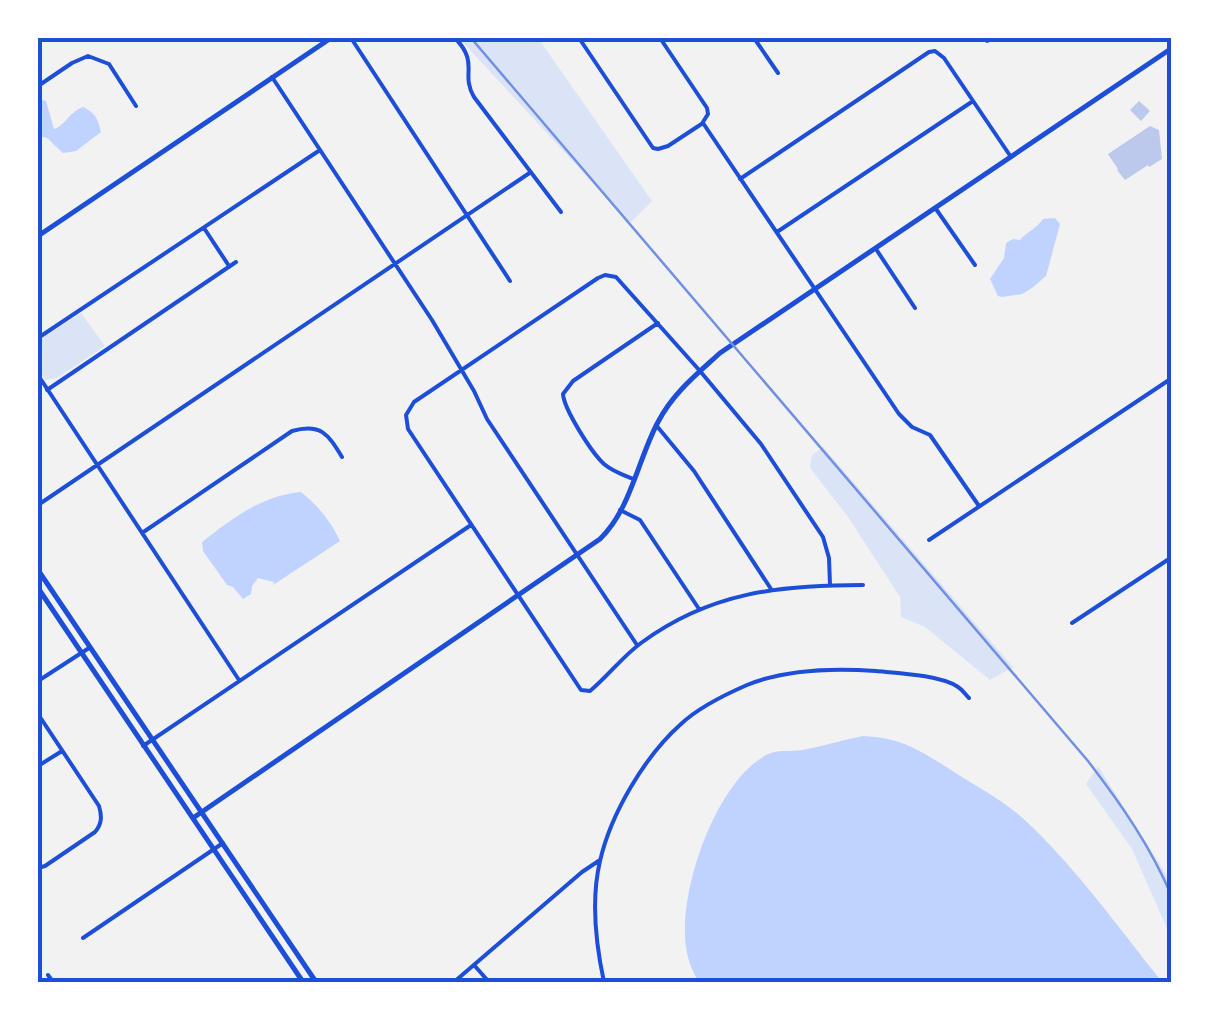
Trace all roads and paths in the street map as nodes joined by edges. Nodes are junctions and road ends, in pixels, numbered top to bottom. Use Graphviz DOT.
graph roads {
  1 [pos="332,38"];
  2 [pos="351,38"];
  3 [pos="456,38"];
  4 [pos="579,38"];
  5 [pos="660,38"];
  6 [pos="754,38"];
  7 [pos="984,38"];
  8 [pos="995,38"];
  9 [pos="1172,48"];
  10 [pos="778,74"];
  11 [pos="272,77"];
  12 [pos="38,86"];
  13 [pos="973,102"];
  14 [pos="136,106"];
  15 [pos="703,122"];
  16 [pos="320,150"];
  17 [pos="1011,157"];
  18 [pos="531,172"];
  19 [pos="740,179"];
  20 [pos="936,208"];
  21 [pos="561,212"];
  22 [pos="468,215"];
  23 [pos="204,228"];
  24 [pos="776,233"];
  25 [pos="38,236"];
  26 [pos="876,249"];
  27 [pos="236,262"];
  28 [pos="395,265"];
  29 [pos="975,265"];
  30 [pos="230,267"];
  31 [pos="510,281"];
  32 [pos="815,290"];
  33 [pos="915,308"];
  34 [pos="658,324"];
  35 [pos="38,338"];
  36 [pos="460,370"];
  37 [pos="700,371"];
  38 [pos="38,375"];
  39 [pos="1172,378"];
  40 [pos="47,390"];
  41 [pos="656,425"];
  42 [pos="342,457"];
  43 [pos="98,464"];
  44 [pos="633,479"];
  45 [pos="38,505"];
  46 [pos="979,506"];
  47 [pos="620,510"];
  48 [pos="472,524"];
  49 [pos="142,533"];
  50 [pos="929,540"];
  51 [pos="576,554"];
  52 [pos="1172,557"];
  53 [pos="38,570"];
  54 [pos="830,585"];
  55 [pos="863,585"];
  56 [pos="38,588"];
  57 [pos="771,589"];
  58 [pos="518,596"];
  59 [pos="700,608"];
  60 [pos="1072,623"];
  61 [pos="637,646"];
  62 [pos="89,648"];
  63 [pos="81,654"];
  64 [pos="240,680"];
  65 [pos="38,682"];
  66 [pos="969,698"];
  67 [pos="38,714"];
  68 [pos="151,740"];
  69 [pos="143,746"];
  70 [pos="62,751"];
  71 [pos="38,766"];
  72 [pos="202,812"];
  73 [pos="193,818"];
  74 [pos="223,843"];
  75 [pos="214,848"];
  76 [pos="600,860"];
  77 [pos="38,868"];
  78 [pos="255,891"];
  79 [pos="246,897"];
  80 [pos="83,938"];
  81 [pos="296,952"];
  82 [pos="474,965"];
  83 [pos="294,968"];
  84 [pos="48,975"];
  85 [pos="53,982"];
  86 [pos="304,982"];
  87 [pos="316,982"];
  88 [pos="454,982"];
  89 [pos="489,982"];
  90 [pos="604,982"];
  1 -- 11 [label="street"];
  2 -- 22 [label="street"];
  3 -- 18 [label="street"];
  4 -- 15 [label="street"];
  5 -- 15 [label="street"];
  6 -- 10 [label="street"];
  7 -- 8 [label="street"];
  9 -- 17 [label="street"];
  11 -- 16 [label="street"];
  11 -- 25 [label="street"];
  12 -- 14 [label="street"];
  13 -- 17 [label="street"];
  13 -- 19 [label="street"];
  13 -- 24 [label="street"];
  15 -- 19 [label="street"];
  16 -- 23 [label="street"];
  16 -- 28 [label="street"];
  17 -- 20 [label="street"];
  18 -- 21 [label="street"];
  18 -- 22 [label="street"];
  19 -- 24 [label="street"];
  20 -- 26 [label="street"];
  20 -- 29 [label="street"];
  22 -- 28 [label="street"];
  22 -- 31 [label="street"];
  23 -- 30 [label="street"];
  23 -- 35 [label="street"];
  24 -- 32 [label="street"];
  26 -- 32 [label="street"];
  26 -- 33 [label="street"];
  27 -- 30 [label="street"];
  28 -- 36 [label="street"];
  28 -- 43 [label="street"];
  30 -- 40 [label="street"];
  32 -- 37 [label="street"];
  32 -- 46 [label="street"];
  34 -- 36 [label="street"];
  34 -- 37 [label="street"];
  34 -- 44 [label="street"];
  36 -- 48 [label="street"];
  36 -- 51 [label="street"];
  37 -- 41 [label="street"];
  37 -- 54 [label="street"];
  38 -- 40 [label="street"];
  39 -- 46 [label="street"];
  40 -- 43 [label="street"];
  41 -- 44 [label="street"];
  41 -- 57 [label="street"];
  42 -- 49 [label="street"];
  43 -- 45 [label="street"];
  43 -- 49 [label="street"];
  44 -- 47 [label="street"];
  46 -- 50 [label="street"];
  47 -- 51 [label="street"];
  47 -- 59 [label="street"];
  48 -- 58 [label="street"];
  48 -- 64 [label="street"];
  49 -- 64 [label="street"];
  51 -- 58 [label="street"];
  51 -- 61 [label="street"];
  52 -- 60 [label="street"];
  53 -- 62 [label="street"];
  54 -- 55 [label="street"];
  54 -- 57 [label="street"];
  56 -- 63 [label="street"];
  57 -- 59 [label="street"];
  58 -- 61 [label="street"];
  58 -- 72 [label="street"];
  59 -- 61 [label="street"];
  62 -- 63 [label="street"];
  62 -- 68 [label="street"];
  63 -- 65 [label="street"];
  63 -- 69 [label="street"];
  64 -- 68 [label="street"];
  66 -- 76 [label="street"];
  67 -- 70 [label="street"];
  68 -- 69 [label="street"];
  68 -- 72 [label="street"];
  69 -- 73 [label="street"];
  70 -- 71 [label="street"];
  70 -- 77 [label="street"];
  72 -- 73 [label="street"];
  72 -- 74 [label="street"];
  73 -- 75 [label="street"];
  74 -- 75 [label="street"];
  74 -- 78 [label="street"];
  75 -- 79 [label="street"];
  75 -- 80 [label="street"];
  76 -- 82 [label="street"];
  76 -- 90 [label="street"];
  78 -- 79 [label="street"];
  78 -- 81 [label="street"];
  79 -- 83 [label="street"];
  81 -- 83 [label="street"];
  81 -- 87 [label="street"];
  82 -- 88 [label="street"];
  82 -- 89 [label="street"];
  83 -- 86 [label="street"];
  84 -- 85 [label="street"];
}
